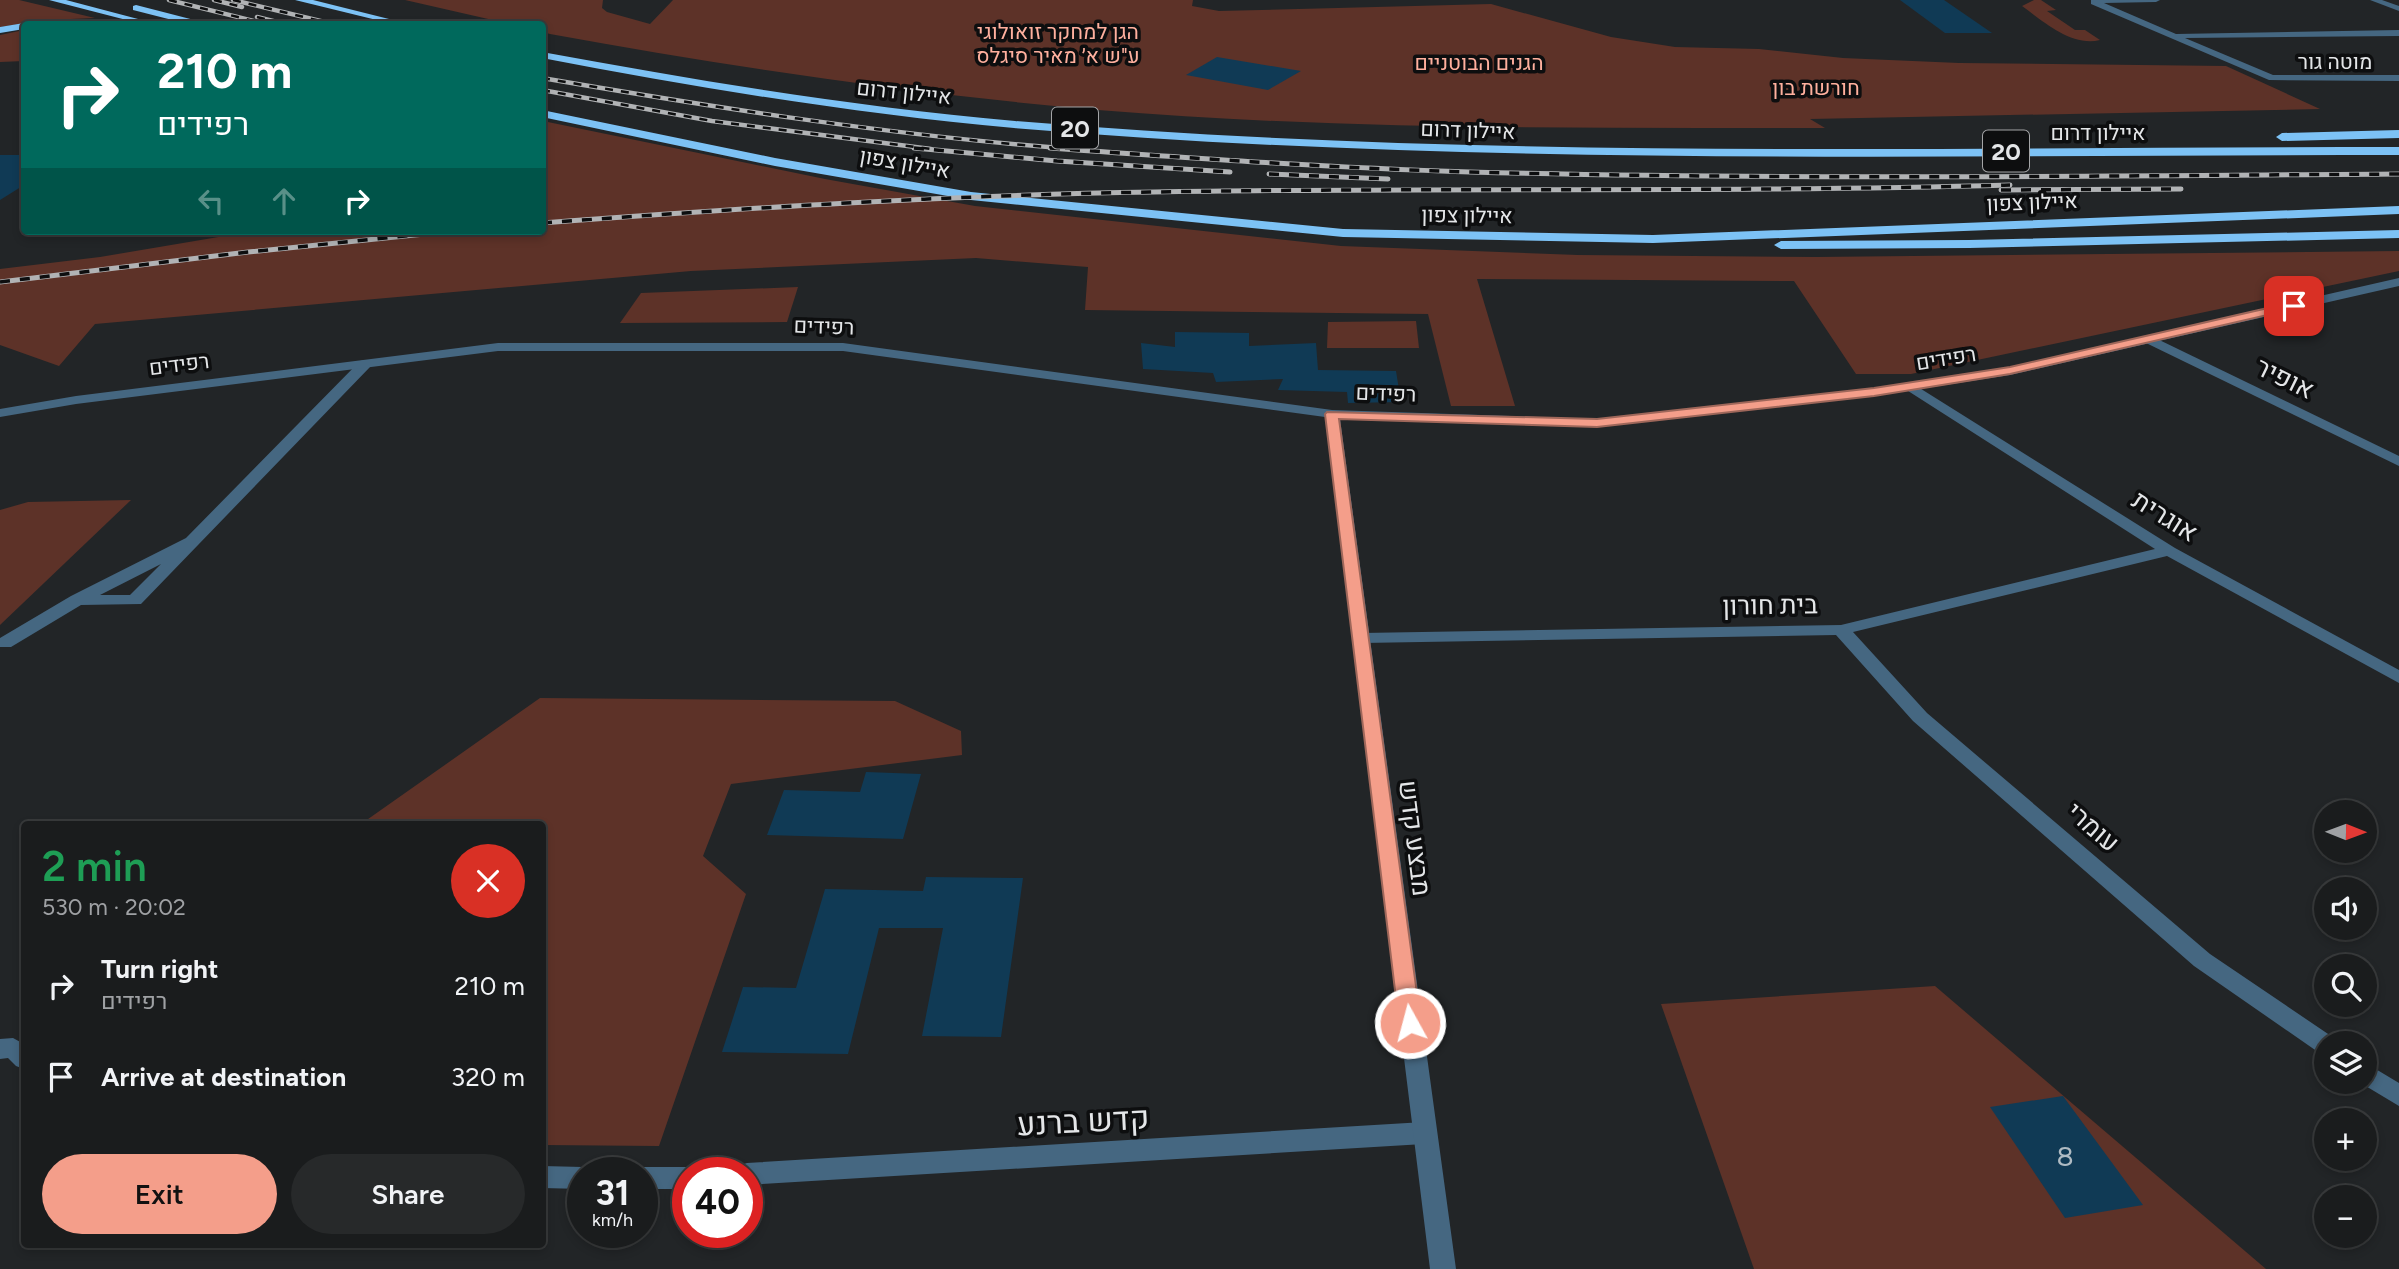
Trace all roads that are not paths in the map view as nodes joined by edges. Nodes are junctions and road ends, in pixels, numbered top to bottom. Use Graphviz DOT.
graph roads {
  1 [pos="54,0"];
  2 [pos="300,0"];
  3 [pos="2156,0"];
  4 [pos="2374,0"];
  5 [pos="2094,2"];
  6 [pos="120,4"];
  7 [pos="2399,9"];
  8 [pos="140,21"];
  9 [pos="186,21"];
  10 [pos="391,21"];
  11 [pos="21,26"];
  12 [pos="0,30"];
  13 [pos="2399,33"];
  14 [pos="2169,35"];
  15 [pos="546,56"];
  16 [pos="2399,78"];
  17 [pos="546,114"];
  18 [pos="2399,134"];
  19 [pos="2399,151"];
  20 [pos="1612,152"];
  21 [pos="2399,210"];
  22 [pos="2399,234"];
  23 [pos="1653,239"];
  24 [pos="2399,282"];
  25 [pos="2149,339"];
  26 [pos="365,364"];
  27 [pos="1910,386"];
  28 [pos="0,413"];
  29 [pos="1332,414"];
  30 [pos="2399,462"];
  31 [pos="191,542"];
  32 [pos="2169,551"];
  33 [pos="77,600"];
  34 [pos="1841,630"];
  35 [pos="1362,638"];
  36 [pos="5,643"];
  37 [pos="2399,677"];
  38 [pos="2314,1037"];
  39 [pos="0,1049"];
  40 [pos="21,1056"];
  41 [pos="2377,1081"];
  42 [pos="2399,1096"];
  43 [pos="1424,1133"];
  44 [pos="763,1173"];
  45 [pos="546,1177"];
  46 [pos="567,1178"];
  47 [pos="1443,1269"];
  1 -- 8 [label="highway"];
  2 -- 10 [label="highway"];
  3 -- 5 [label="street"];
  4 -- 7 [label="street"];
  5 -- 14 [label="street"];
  6 -- 9 [label="highway"];
  11 -- 12 [label="highway"];
  13 -- 14 [label="street"];
  14 -- 16 [label="street, מוטה גור"];
  15 -- 20 [label="highway, איילון דרום / 20"];
  17 -- 23 [label="highway, איילון צפון"];
  18 -- 20 [label="highway"];
  19 -- 20 [label="highway, איילון דרום / 20"];
  21 -- 23 [label="highway, איילון צפון"];
  22 -- 23 [label="highway"];
  24 -- 25 [label="street, רפידים"];
  25 -- 27 [label="street, רפידים"];
  25 -- 30 [label="street, אופיר"];
  26 -- 28 [label="street, רפידים"];
  26 -- 29 [label="street, רפידים"];
  26 -- 31 [label="street"];
  27 -- 29 [label="street, רפידים"];
  27 -- 32 [label="street, אוגרית"];
  29 -- 35 [label="street, מבצע קדש"];
  31 -- 33 [label="street"];
  31 -- 33 [label="street"];
  32 -- 34 [label="street, בית חורון"];
  32 -- 37 [label="street, אוגרית"];
  33 -- 36 [label="street"];
  34 -- 35 [label="street, בית חורון"];
  34 -- 38 [label="street, עומרי"];
  35 -- 43 [label="street, מבצע קדש"];
  39 -- 40 [label="street"];
  41 -- 42 [label="street"];
  43 -- 44 [label="street, קדש ברנע"];
  43 -- 47 [label="street, מבצע קדש"];
  45 -- 46 [label="street"];
}
